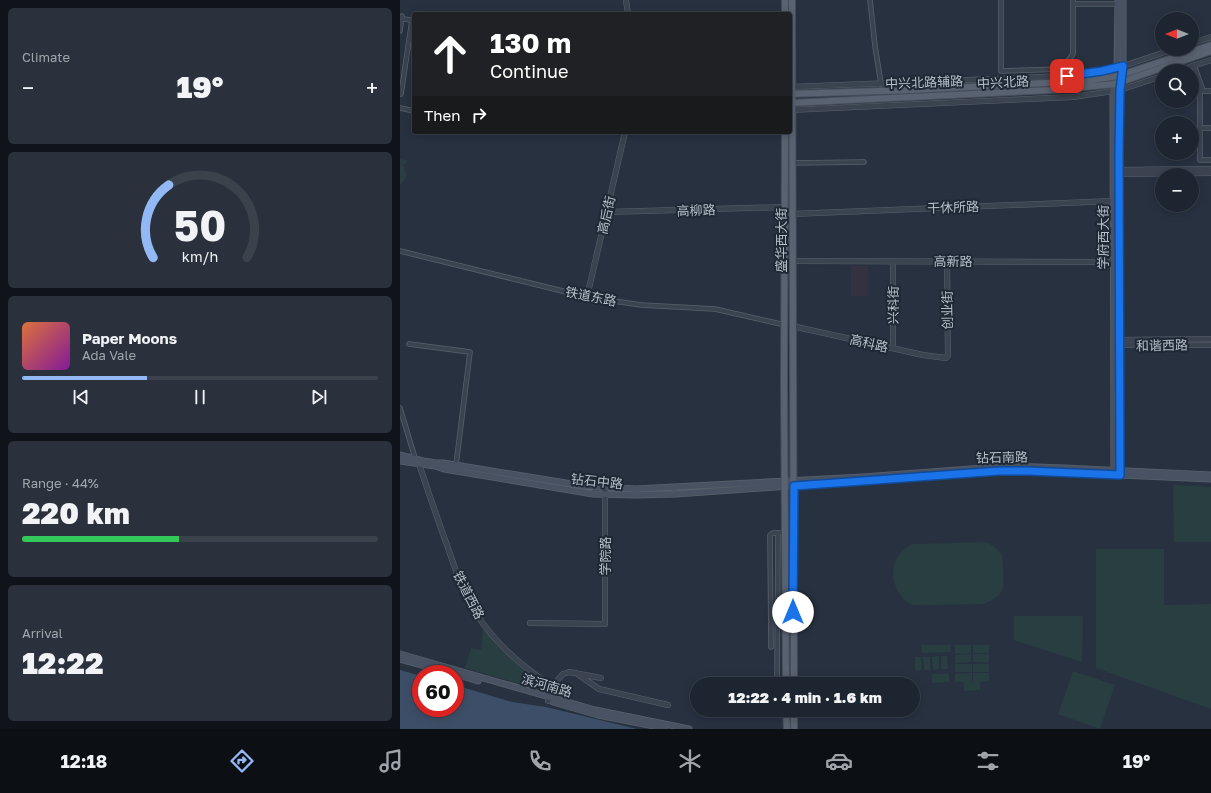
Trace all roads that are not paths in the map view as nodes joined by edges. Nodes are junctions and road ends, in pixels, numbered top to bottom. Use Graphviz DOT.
graph roads {
  1 [pos="626,0"];
  2 [pos="785,0"];
  3 [pos="792,0"];
  4 [pos="870,0"];
  5 [pos="1001,0"];
  6 [pos="1123,0"];
  7 [pos="1073,2"];
  8 [pos="1118,2"];
  9 [pos="628,12"];
  10 [pos="785,12"];
  11 [pos="792,12"];
  12 [pos="400,31"];
  13 [pos="1211,37"];
  14 [pos="1199,41"];
  15 [pos="1211,45"];
  16 [pos="1211,51"];
  17 [pos="1155,55"];
  18 [pos="1211,60"];
  19 [pos="400,63"];
  20 [pos="406,64"];
  21 [pos="1197,64"];
  22 [pos="1123,66"];
  23 [pos="1117,68"];
  24 [pos="1119,75"];
  25 [pos="1155,78"];
  26 [pos="1199,79"];
  27 [pos="1121,82"];
  28 [pos="881,84"];
  29 [pos="1115,84"];
  30 [pos="792,87"];
  31 [pos="1120,90"];
  32 [pos="1113,91"];
  33 [pos="1203,91"];
  34 [pos="1211,91"];
  35 [pos="400,94"];
  36 [pos="792,94"];
  37 [pos="792,106"];
  38 [pos="792,106"];
  39 [pos="400,108"];
  40 [pos="412,111"];
  41 [pos="1200,128"];
  42 [pos="1211,128"];
  43 [pos="625,134"];
  44 [pos="784,134"];
  45 [pos="791,134"];
  46 [pos="1211,160"];
  47 [pos="864,162"];
  48 [pos="792,163"];
  49 [pos="1211,169"];
  50 [pos="1116,172"];
  51 [pos="1211,173"];
  52 [pos="1114,201"];
  53 [pos="785,207"];
  54 [pos="607,212"];
  55 [pos="792,214"];
  56 [pos="400,252"];
  57 [pos="792,261"];
  58 [pos="893,261"];
  59 [pos="947,261"];
  60 [pos="1114,262"];
  61 [pos="587,297"];
  62 [pos="785,326"];
  63 [pos="792,326"];
  64 [pos="1211,339"];
  65 [pos="1117,342"];
  66 [pos="409,344"];
  67 [pos="1211,345"];
  68 [pos="893,348"];
  69 [pos="946,358"];
  70 [pos="784,405"];
  71 [pos="793,405"];
  72 [pos="400,408"];
  73 [pos="400,455"];
  74 [pos="415,458"];
  75 [pos="400,461"];
  76 [pos="419,464"];
  77 [pos="456,465"];
  78 [pos="1117,473"];
  79 [pos="1211,475"];
  80 [pos="1211,479"];
  81 [pos="793,483"];
  82 [pos="785,484"];
  83 [pos="605,488"];
  84 [pos="605,495"];
  85 [pos="783,535"];
  86 [pos="530,623"];
  87 [pos="770,647"];
  88 [pos="400,654"];
  89 [pos="400,659"];
  90 [pos="422,665"];
  91 [pos="576,673"];
  92 [pos="464,676"];
  93 [pos="777,677"];
  94 [pos="786,677"];
  95 [pos="794,677"];
  96 [pos="601,678"];
  97 [pos="552,686"];
  98 [pos="549,699"];
  99 [pos="668,704"];
  100 [pos="669,729"];
  101 [pos="690,729"];
  1 -- 9 [label="street"];
  2 -- 10 [label="main road"];
  3 -- 11 [label="main road, 盛华西大街"];
  4 -- 28 [label="street"];
  5 -- 7 [label="street"];
  6 -- 22 [label="main road, 学府西大街"];
  7 -- 8 [label="street"];
  8 -- 23 [label="main road, 学府西大街"];
  12 -- 20 [label="street"];
  13 -- 14 [label="street"];
  15 -- 24 [label="main road, 中兴北路"];
  16 -- 27 [label="main road, 中兴北路"];
  17 -- 22 [label="street, 中兴北路辅路"];
  18 -- 21 [label="street"];
  19 -- 20 [label="street"];
  20 -- 35 [label="street"];
  22 -- 23 [label="street, 中兴北路辅路"];
  22 -- 24 [label="main road, 学府西大街"];
  23 -- 24 [label="main road, 学府西大街"];
  23 -- 28 [label="street, 中兴北路辅路"];
  24 -- 27 [label="main road, 学府西大街"];
  24 -- 29 [label="main road, 学府西大街"];
  24 -- 36 [label="main road, 中兴北路"];
  25 -- 31 [label="street, 中兴北路辅路"];
  26 -- 33 [label="street"];
  27 -- 29 [label="main road, 中兴北路"];
  27 -- 31 [label="main road, 学府西大街"];
  28 -- 30 [label="street, 中兴北路辅路"];
  29 -- 32 [label="main road, 学府西大街"];
  29 -- 37 [label="main road, 中兴北路"];
  31 -- 32 [label="street, 中兴北路辅路"];
  31 -- 50 [label="main road, 学府西大街"];
  32 -- 38 [label="street, 中兴北路辅路"];
  32 -- 50 [label="main road, 学府西大街"];
  33 -- 34 [label="street"];
  33 -- 41 [label="street"];
  39 -- 40 [label="street"];
  41 -- 42 [label="street"];
  41 -- 46 [label="street"];
  43 -- 54 [label="street, 高后街"];
  44 -- 53 [label="main road, 盛华西大街"];
  45 -- 48 [label="main road, 盛华西大街"];
  47 -- 48 [label="street"];
  48 -- 55 [label="main road, 盛华西大街"];
  49 -- 50 [label="street"];
  50 -- 51 [label="street"];
  50 -- 52 [label="main road, 学府西大街"];
  50 -- 65 [label="main road, 学府西大街"];
  52 -- 55 [label="street, 干休所路"];
  52 -- 60 [label="main road, 学府西大街"];
  53 -- 54 [label="street, 高柳路"];
  53 -- 62 [label="main road, 盛华西大街"];
  54 -- 61 [label="street, 高后街"];
  55 -- 57 [label="main road, 盛华西大街"];
  56 -- 61 [label="street, 铁道东路"];
  57 -- 58 [label="street, 高新路"];
  57 -- 63 [label="main road, 盛华西大街"];
  58 -- 59 [label="street, 高新路"];
  58 -- 68 [label="street, 兴科街"];
  59 -- 60 [label="street, 高新路"];
  59 -- 69 [label="street, 创业街"];
  60 -- 65 [label="main road, 学府西大街"];
  61 -- 62 [label="street, 铁道东路"];
  62 -- 70 [label="main road, 盛华西大街"];
  63 -- 68 [label="street, 高科路"];
  63 -- 71 [label="main road, 盛华西大街"];
  64 -- 65 [label="street, 和谐西路"];
  65 -- 67 [label="street, 和谐西路"];
  65 -- 78 [label="main road, 学府西大街"];
  66 -- 77 [label="street"];
  68 -- 69 [label="street, 高科路"];
  70 -- 71 [label="main road"];
  70 -- 82 [label="main road, 盛华西大街"];
  71 -- 81 [label="main road, 盛华西大街"];
  72 -- 74 [label="street"];
  73 -- 74 [label="main road, 钻石中路"];
  74 -- 77 [label="main road, 钻石中路"];
  75 -- 76 [label="main road, 钻石中路"];
  76 -- 84 [label="main road, 钻石中路"];
  76 -- 97 [label="street, 铁道西路"];
  77 -- 83 [label="main road, 钻石中路"];
  78 -- 79 [label="main road, 钻石南路"];
  78 -- 80 [label="main road, 钻石南路"];
  78 -- 81 [label="main road, 钻石南路"];
  81 -- 82 [label="main road, 钻石中路"];
  81 -- 95 [label="main road, 盛华西大街"];
  82 -- 83 [label="main road, 钻石中路"];
  82 -- 84 [label="main road, 钻石中路"];
  82 -- 85 [label="main road, 盛华西大街"];
  83 -- 84 [label="street, 学院路"];
  84 -- 86 [label="street, 学院路"];
  85 -- 87 [label="street"];
  85 -- 93 [label="street"];
  85 -- 94 [label="main road"];
  88 -- 98 [label="main road, 滨河南路"];
  89 -- 90 [label="main road, 滨河南路"];
  91 -- 96 [label="street"];
  91 -- 97 [label="street"];
  91 -- 99 [label="street"];
  92 -- 98 [label="main road, 滨河南路"];
  97 -- 98 [label="street"];
  98 -- 100 [label="main road, 滨河南路"];
  98 -- 101 [label="main road, 滨河南路"];
}
